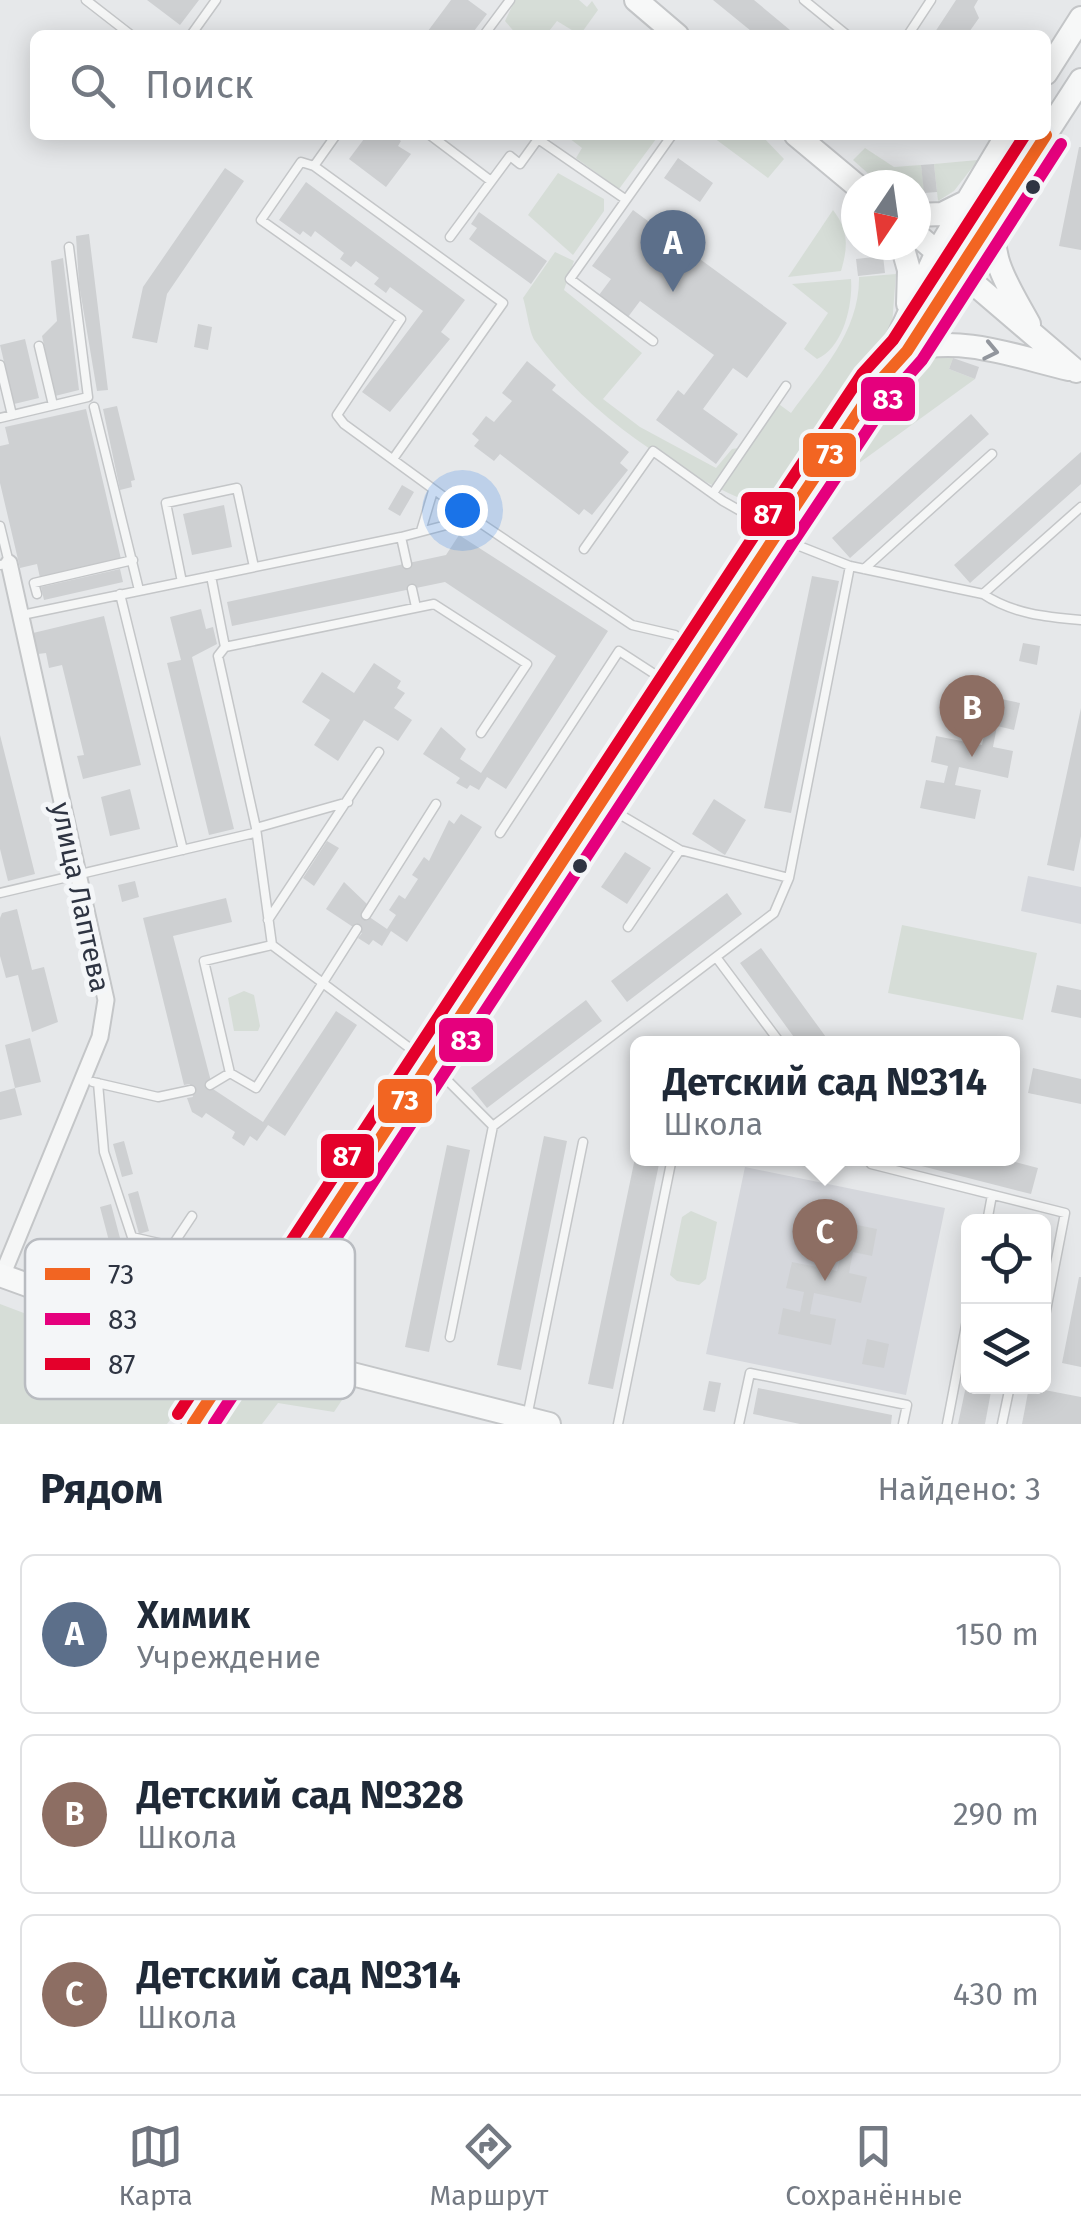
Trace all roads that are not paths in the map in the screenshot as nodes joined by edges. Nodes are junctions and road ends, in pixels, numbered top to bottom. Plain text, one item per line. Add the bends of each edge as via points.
1 (86, 0) edge
2 (216, 0) edge
3 (510, 0) edge
4 (636, 0) edge
5 (804, 0) edge
6 (932, 0) edge
7 (1081, 18) edge
8 (125, 30) edge
9 (195, 30) edge
10 (488, 30) edge
11 (670, 30) edge
12 (842, 30) edge
13 (911, 30) edge
14 (1051, 66) edge
15 (1077, 96) edge
16 (1051, 129) edge
17 (332, 140) edge
18 (437, 140) edge
19 (537, 140) edge
20 (539, 140) edge
21 (668, 140) edge
22 (802, 140) edge
23 (1004, 140) edge
24 (1043, 140) edge
25 (314, 166) junction
26 (841, 172) edge
27 (491, 181) junction
28 (625, 200) junction
29 (964, 203) junction
30 (999, 206) junction
31 (931, 214) edge
32 (450, 237) dead end
33 (931, 246) edge
34 (69, 247) dead end
35 (938, 252) junction
36 (905, 260) edge
37 (956, 270) junction
38 (905, 322) junction
39 (1035, 336) junction
40 (654, 341) dead end
41 (39, 346) dead end
42 (906, 350) junction
43 (0, 365) edge
44 (1079, 371) edge
45 (877, 384) junction
46 (786, 386) dead end
47 (53, 405) junction
48 (94, 407) dead end
49 (12, 415) junction
50 (0, 418) edge
51 (992, 454) dead end
52 (393, 459) junction
53 (433, 491) junction
54 (713, 494) junction
55 (1081, 507) edge
56 (473, 518) junction
57 (0, 526) edge
58 (422, 531) junction
59 (777, 534) junction
60 (402, 537) junction
61 (584, 549) dead end
62 (133, 560) junction
63 (4, 564) edge
64 (407, 564) dead end
65 (850, 566) junction
66 (254, 568) junction
67 (864, 569) junction
68 (211, 576) junction
69 (182, 582) junction
70 (139, 590) junction
71 (412, 590) dead end
72 (36, 594) dead end
73 (120, 594) junction
74 (983, 594) junction
75 (416, 608) junction
76 (18, 616) junction
77 (1081, 620) edge
78 (225, 647) junction
79 (701, 652) junction
80 (677, 688) junction
81 (481, 733) dead end
82 (379, 752) dead end
83 (350, 801) junction
84 (436, 804) dead end
85 (603, 804) junction
86 (255, 830) junction
87 (500, 833) dead end
88 (184, 850) junction
89 (680, 850) junction
90 (77, 875) junction
91 (788, 878) junction
92 (0, 893) edge
93 (366, 915) dead end
94 (268, 921) junction
95 (628, 927) dead end
96 (357, 929) dead end
97 (272, 945) junction
98 (716, 957) junction
99 (321, 985) junction
100 (775, 1036) edge
101 (430, 1064) junction
102 (230, 1073) junction
103 (90, 1081) junction
104 (210, 1085) dead end
105 (191, 1090) dead end
106 (493, 1126) junction
107 (583, 1142) dead end
108 (670, 1166) edge
109 (879, 1166) edge
110 (992, 1195) junction
111 (988, 1214) edge
112 (192, 1216) dead end
113 (141, 1239) edge
114 (177, 1239) edge
115 (315, 1239) edge
116 (1, 1275) edge
117 (25, 1284) edge
118 (1047, 1304) edge
119 (450, 1337) dead end
120 (961, 1351) edge
121 (355, 1376) edge
122 (1008, 1394) edge
123 (210, 1399) edge
124 (538, 1422) edge
125 (194, 1424) edge
126 (618, 1424) edge
127 (739, 1424) edge
128 (903, 1424) edge
129 (947, 1424) edge
130 (1002, 1424) edge

1 - 8 lane
2 - 9 lane
3 - 10 lane
4 - 11 main road
5 - 12 lane
6 - 13 lane
7 - 14 main road
15 - 16 main road
17 - 25 lane
18 - 27 lane
19 - 27 lane via 520,164 510,156
20 - 28 lane
21 - 28 lane
22 - 26 main road
23 - 29 main road
24 - 30 main road
25 - 52 lane via 503,303
25 - 52 lane via 302,162 261,220 401,319 338,415
27 - 32 lane
28 - 40 lane via 570,279
29 - 31 main road
29 - 35 main road
30 - 37 main road
30 - 39 main road via 992,232 996,262
33 - 35 main road
34 - 47 lane via 88,397
35 - 37 main road
35 - 38 main road
36 - 38 main road
37 - 39 main road
37 - 42 main road
38 - 45 main road
39 - 44 main road
41 - 47 lane
42 -> 44 main road via 952,344
42 - 45 main road
43 - 49 lane
45 - 59 main road
46 - 54 lane
47 - 49 lane
48 - 62 lane
49 - 50 lane
51 - 67 lane
52 - 53 lane
53 - 56 lane
53 - 58 lane
54 - 59 lane
54 - 61 lane via 654,451
55 - 74 lane
56 - 58 lane
56 - 79 lane via 632,625 674,635
57 - 63 lane
58 - 60 lane
59 - 65 lane
59 - 79 main road
60 - 64 lane
60 - 66 lane
62 - 70 lane
62 - 72 lane via 34,583
63 - 76 street, улица Лаптева
65 - 67 lane
65 - 91 lane
66 - 68 lane
66 - 69 lane via 237,488 166,503
67 - 74 lane
68 - 69 lane
68 - 78 lane
69 - 70 lane
70 - 73 lane
71 - 75 lane
73 - 76 lane
73 - 88 lane
74 - 77 lane via 1041,617
75 - 78 lane
75 - 81 lane via 434,604 526,664
76 - 90 street, улица Лаптева
78 - 86 lane via 218,656
79 - 80 main road
80 - 85 main road
80 - 87 lane via 619,651
82 - 83 lane
83 - 86 lane
83 - 94 lane
84 - 93 lane
85 - 89 lane
85 - 101 main road
86 - 88 lane
86 - 94 lane
88 - 90 lane
89 - 91 lane
89 - 95 lane
90 - 92 lane
90 - 103 street, улица Лаптева via 106,1000
91 - 98 lane via 774,913
94 - 97 lane
96 - 99 lane
97 - 99 lane
97 - 102 lane via 204,961
98 - 100 lane
98 - 106 lane
99 - 101 lane
99 - 102 lane via 256,1088
101 - 106 lane
101 - 115 main road
102 - 104 lane
103 - 105 lane via 158,1097
103 - 113 lane via 104,1152 132,1237
103 - 116 street, улица Лаптева
106 - 119 lane
107 - 124 lane
108 - 126 lane
109 - 110 lane
110 - 111 lane
110 - 118 lane via 1065,1213
112 - 114 lane
116 - 117 main road
120 - 129 lane
121 - 124 main road
122 - 130 lane
123 - 125 main road
127 - 128 lane via 750,1372 907,1404

